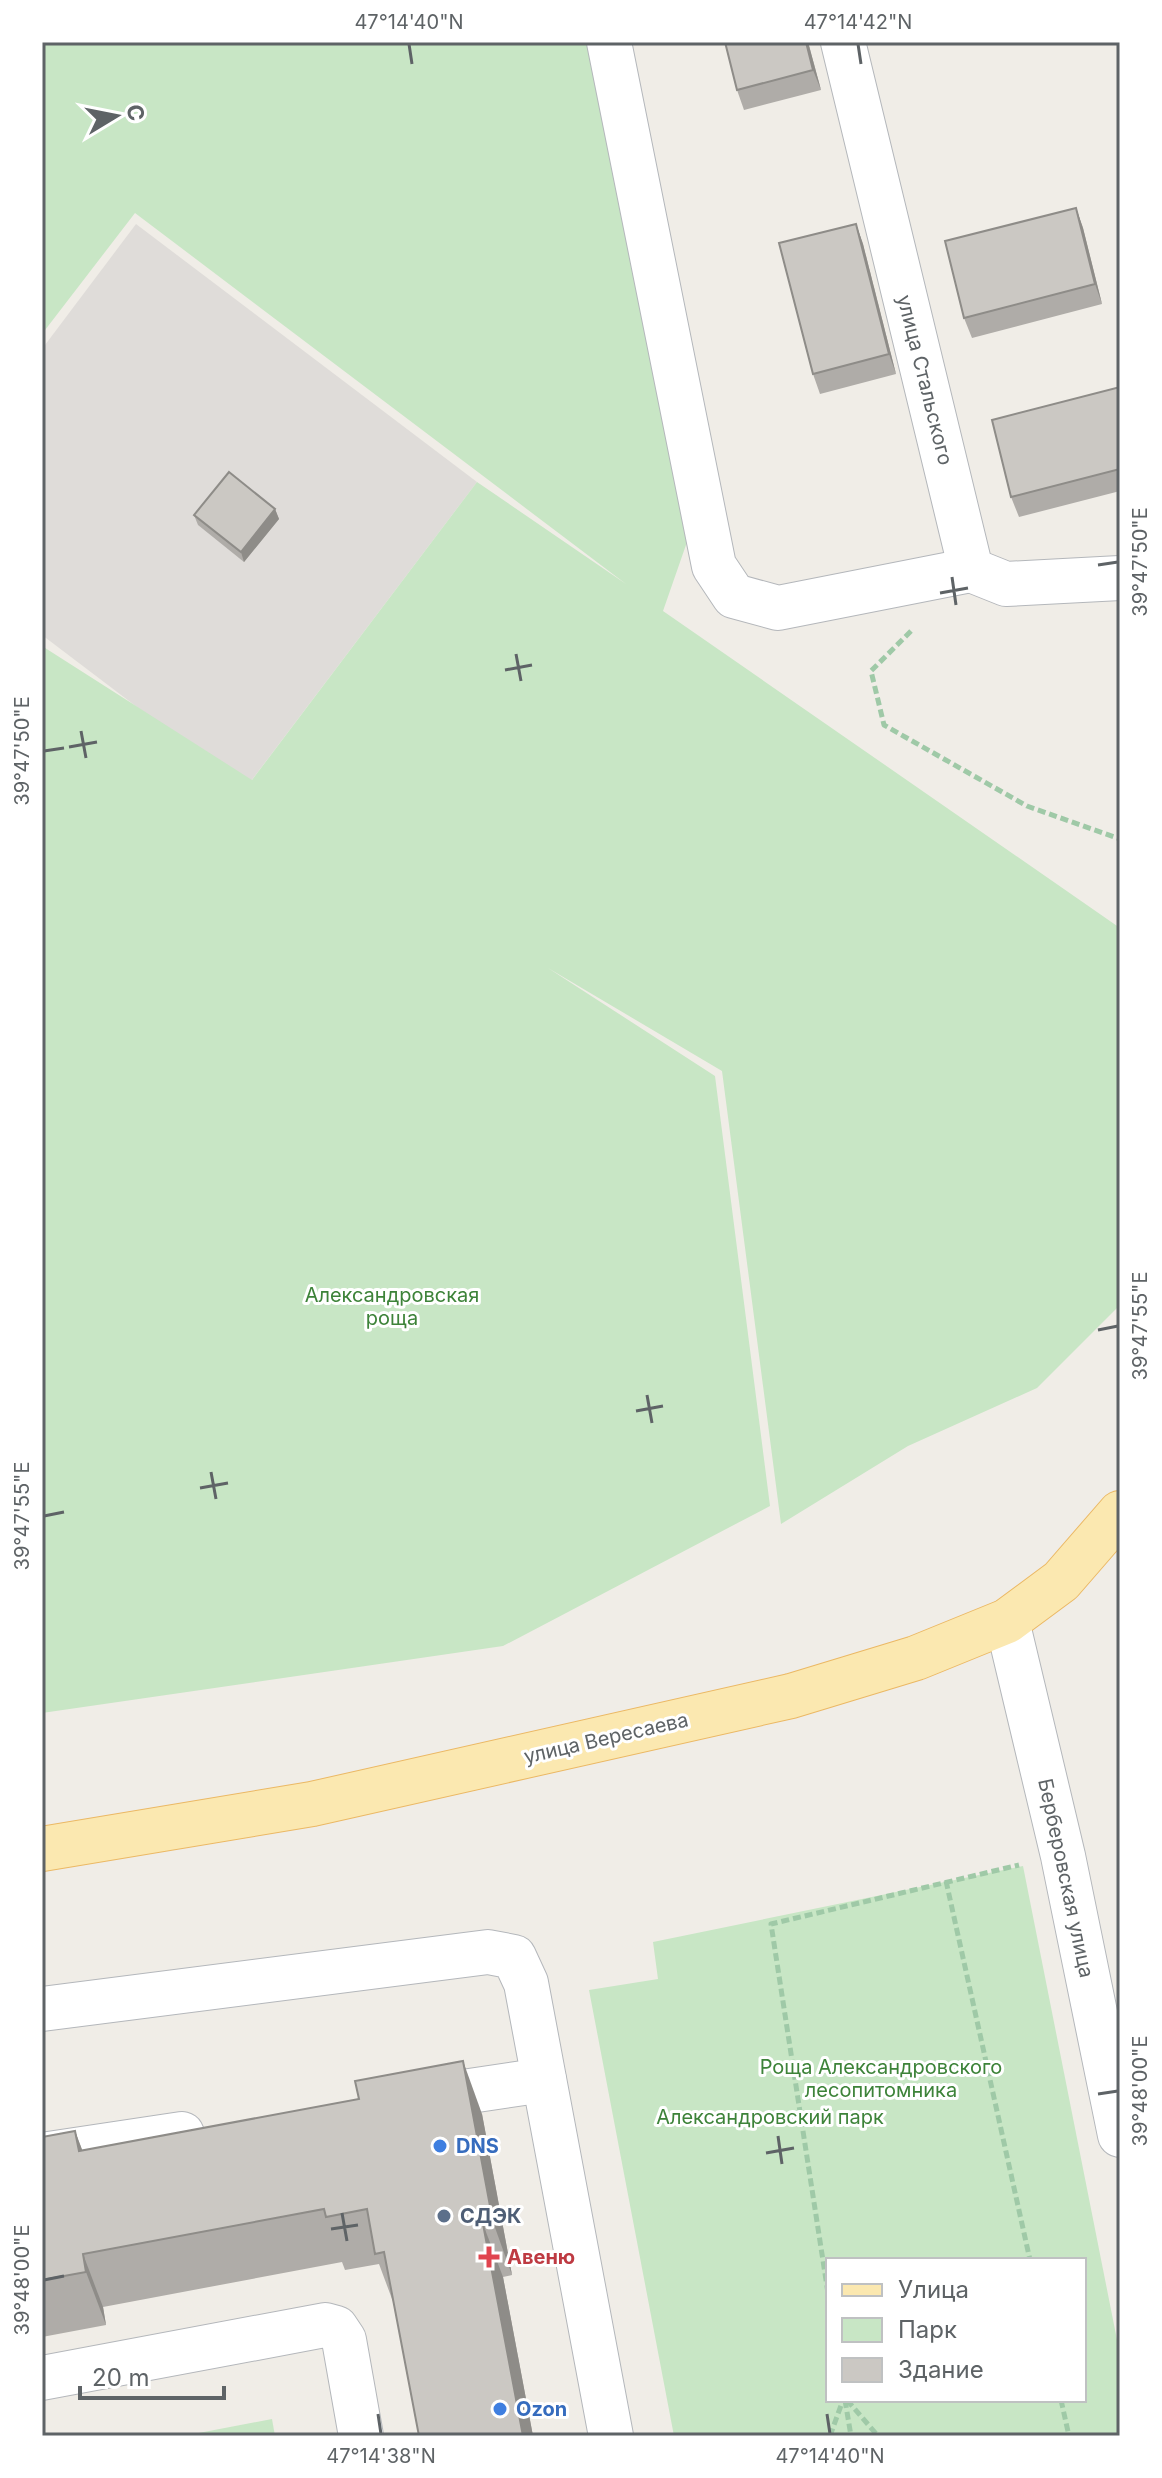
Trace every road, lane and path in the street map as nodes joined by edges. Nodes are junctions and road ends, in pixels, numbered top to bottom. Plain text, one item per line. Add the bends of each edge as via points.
1 (609, 42) edge
2 (843, 42) edge
3 (971, 570) junction
4 (1120, 578) edge
5 (915, 626) dead end
6 (1120, 839) edge
7 (1120, 1513) edge
8 (1007, 1621) junction
9 (42, 1849) edge
10 (1063, 1856) junction
11 (946, 1881) junction
12 (42, 2009) edge
13 (544, 2080) junction
14 (372, 2105) edge
15 (215, 2129) edge
16 (1120, 2135) edge
17 (42, 2155) edge
18 (1030, 2258) edge
19 (826, 2280) edge
20 (42, 2378) edge
21 (844, 2402) edge
22 (845, 2402) edge
23 (847, 2402) edge
24 (1061, 2402) edge
25 (361, 2436) edge
26 (611, 2436) edge
27 (830, 2436) edge
28 (851, 2436) edge
29 (878, 2436) edge
30 (1069, 2436) edge

1 - 3 street via 714,566 734,596 778,608
2 - 3 street, улица Стальского
3 - 4 street via 1006,584
5 - 6 path via 871,671 884,725 1027,806
7 - 8 main road, улица Вересаева via 1061,1581
8 - 9 main road, улица Вересаева via 916,1658 791,1696 312,1804
8 - 10 street, Берберовская улица
10 - 11 path
10 - 16 street, Берберовская улица
11 - 18 path
11 - 19 path via 771,1924
12 - 13 street via 488,1952 514,1957 526,1983
13 - 14 street
13 - 26 street
15 - 17 street
20 - 25 street via 325,2325 336,2328 344,2340
21 - 27 path
22 - 28 path
23 - 29 path
24 - 30 path

